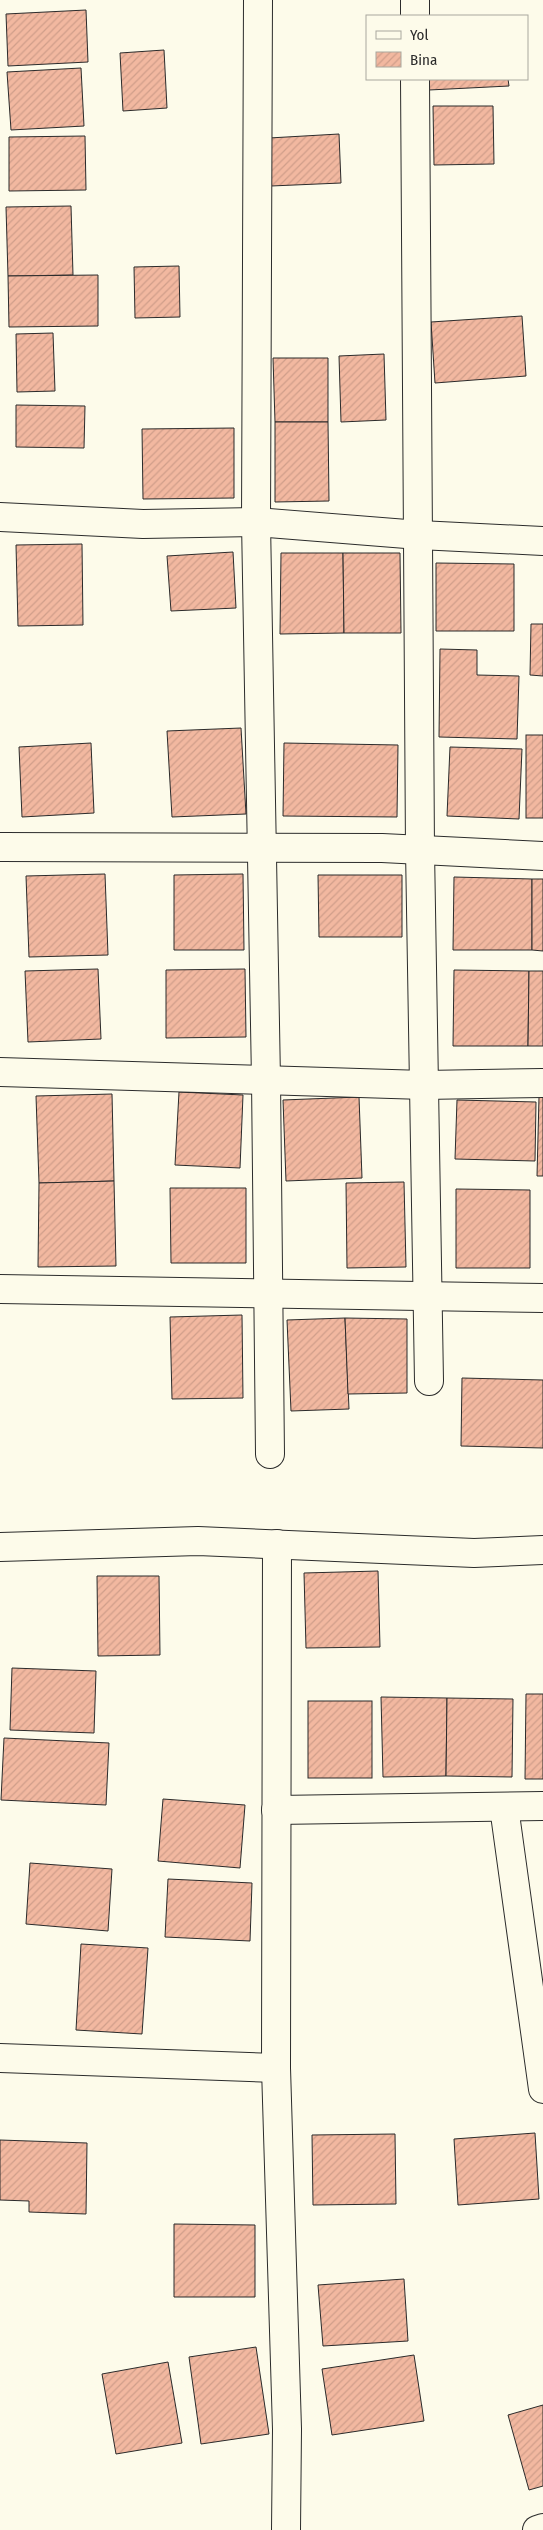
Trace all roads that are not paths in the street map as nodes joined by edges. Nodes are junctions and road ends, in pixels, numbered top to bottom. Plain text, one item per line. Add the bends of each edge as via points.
1 (258, 0) edge
2 (414, 0) edge
3 (415, 15) edge
4 (415, 80) edge
5 (0, 517) edge
6 (256, 522) junction
7 (419, 535) junction
8 (543, 541) edge
9 (0, 847) edge
10 (261, 848) junction
11 (420, 850) junction
12 (543, 856) edge
13 (0, 1072) edge
14 (266, 1080) junction
15 (543, 1083) edge
16 (424, 1085) junction
17 (0, 1289) edge
18 (269, 1294) junction
19 (427, 1297) junction
20 (543, 1298) edge
21 (428, 1382) dead end
22 (270, 1454) dead end
23 (277, 1544) junction
24 (0, 1547) edge
25 (543, 1550) edge
26 (543, 1806) edge
27 (504, 1807) junction
28 (276, 1810) junction
29 (0, 2058) edge
30 (276, 2068) junction
31 (543, 2089) edge
32 (543, 2528) edge
33 (286, 2530) edge
34 (537, 2530) edge

1 - 6 street
2 - 3 street
4 - 7 street
5 - 6 street via 143,524
6 - 7 street
6 - 10 street
7 - 8 street
7 - 11 street
9 - 10 street
10 - 11 street
10 - 14 street
11 - 12 street
11 - 16 street
13 - 14 street
14 - 16 street
14 - 18 street
15 - 16 street
16 - 19 street
17 - 18 street
18 - 19 street
18 - 22 street
19 - 20 street
19 - 21 street
23 - 24 street via 198,1541
23 - 25 street via 474,1553
23 - 28 street
26 - 27 street
27 - 28 street
27 - 31 street
28 - 30 street
29 - 30 street
30 - 33 street via 287,2429
32 - 34 street

